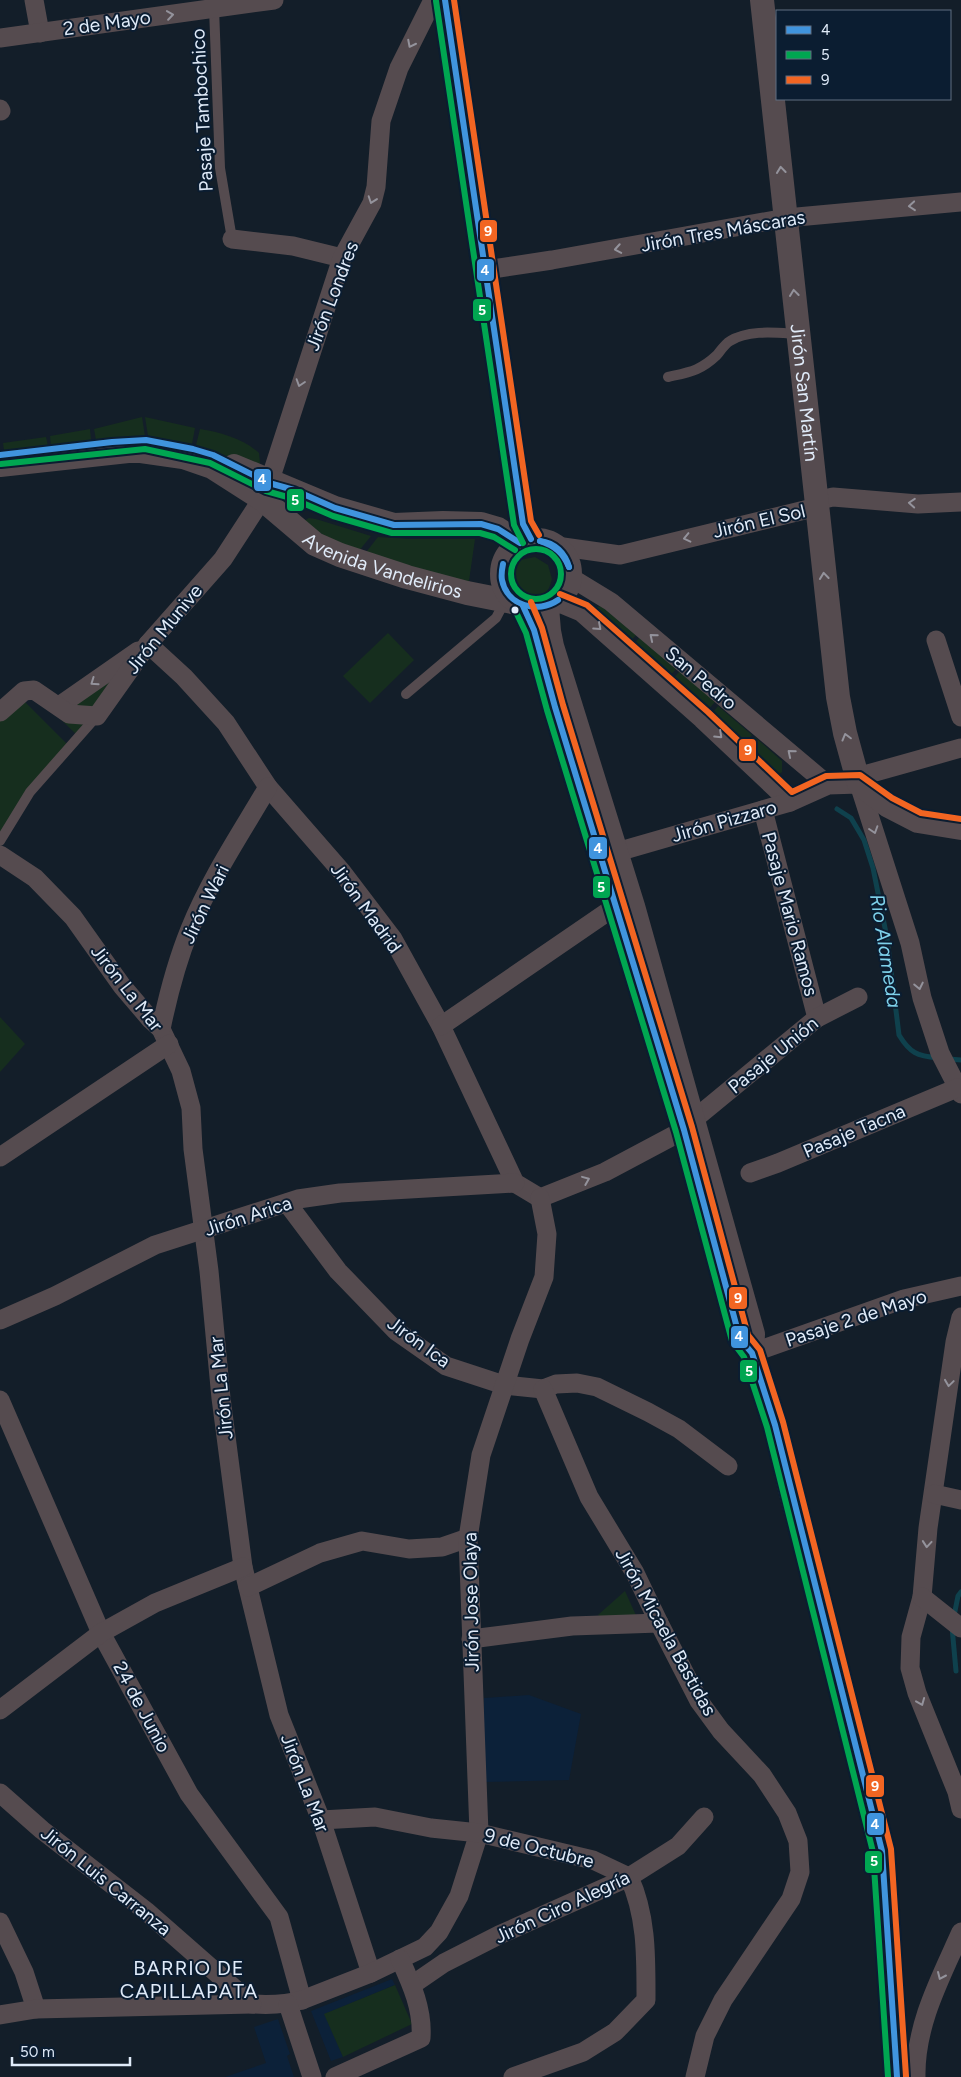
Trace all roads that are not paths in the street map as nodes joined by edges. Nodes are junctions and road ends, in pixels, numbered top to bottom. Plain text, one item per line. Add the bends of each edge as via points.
1 (34, 0) edge
2 (274, 0) edge
3 (433, 0) edge
4 (445, 0) edge
5 (762, 0) edge
6 (214, 8) junction
7 (40, 33) junction
8 (0, 38) edge
9 (961, 202) edge
10 (786, 218) junction
11 (232, 239) joint
12 (342, 258) junction
13 (486, 270) junction
14 (799, 334) junction
15 (668, 377) dead end
16 (0, 455) edge
17 (0, 465) edge
18 (266, 491) junction
19 (961, 502) edge
20 (817, 508) junction
21 (525, 541) junction
22 (556, 546) junction
23 (570, 577) junction
24 (515, 603) junction
25 (552, 604) junction
26 (936, 640) dead end
27 (148, 644) junction
28 (406, 694) dead end
29 (59, 706) junction
30 (0, 712) edge
31 (97, 716) junction
32 (961, 717) edge
33 (961, 748) edge
34 (858, 781) junction
35 (828, 785) junction
36 (268, 787) junction
37 (790, 802) junction
38 (763, 810) junction
39 (961, 828) edge
40 (0, 841) edge
41 (617, 852) junction
42 (0, 855) edge
43 (616, 906) junction
44 (858, 997) dead end
45 (818, 1018) junction
46 (441, 1026) junction
47 (165, 1036) junction
48 (959, 1091) edge
49 (688, 1126) junction
50 (0, 1157) edge
51 (750, 1173) dead end
52 (515, 1184) junction
53 (540, 1198) junction
54 (287, 1202) junction
55 (202, 1231) junction
56 (961, 1286) edge
57 (961, 1318) edge
58 (0, 1320) edge
59 (752, 1354) junction
60 (504, 1385) junction
61 (543, 1388) junction
62 (0, 1400) edge
63 (728, 1466) dead end
64 (934, 1494) junction
65 (961, 1500) edge
66 (468, 1538) junction
67 (243, 1568) junction
68 (248, 1587) junction
69 (929, 1602) junction
70 (659, 1623) junction
71 (961, 1628) edge
72 (101, 1632) junction
73 (471, 1639) junction
74 (0, 1710) edge
75 (0, 1793) edge
76 (961, 1808) edge
77 (704, 1818) dead end
78 (321, 1820) junction
79 (479, 1833) junction
80 (629, 1877) junction
81 (0, 1922) edge
82 (961, 1932) edge
83 (400, 1959) junction
84 (371, 1973) junction
85 (412, 1985) junction
86 (295, 2002) junction
87 (252, 2004) junction
88 (36, 2009) junction
89 (0, 2015) edge
90 (369, 2070) edge
91 (312, 2077) edge
92 (335, 2077) edge
93 (513, 2077) edge
94 (695, 2077) edge
95 (897, 2077) edge
96 (916, 2077) edge

1 - 7 street
2 - 6 street, 2 de Mayo
3 -> 12 street, Jirón Londres via 399,68 381,122 372,203
4 - 13 street
10 -> 5 street, Jirón San Martín
7 -> 6 street, 2 de Mayo
6 - 11 lane, Pasaje Tambochico via 220,168
7 - 8 street, 2 de Mayo
9 -> 10 street, Jirón Tres Máscaras
10 -> 13 street, Jirón Tres Máscaras
14 -> 10 street, Jirón San Martín
11 - 12 street via 293,246
12 -> 18 street, Jirón Londres
13 - 21 street
14 - 15 lane via 744,335 729,341 698,370
14 - 20 street, Jirón San Martín
16 - 18 street via 146,440 194,448 212,455
17 - 18 street via 141,451 183,457
18 - 21 street, Avenida Vandelirios via 294,490 335,508 394,525 481,524
18 - 24 street, Avenida Vandelirios via 315,544 407,577
18 - 27 street, Jirón Munive via 223,559
19 -> 20 street, Jirón El Sol via 918,504 833,497 824,500
20 -> 22 street, Jirón El Sol via 620,554
34 -> 20 street, Jirón San Martín via 838,697
21 - 22 street via 548,542
21 - 24 street via 507,555 501,572 505,590
22 - 23 street via 564,554
23 - 25 street via 568,586
35 -> 23 street, San Pedro via 611,602
24 - 25 street via 531,608
24 - 28 lane
24 - 43 street via 534,630
25 -> 37 street, San Pedro via 581,612
25 - 41 street via 549,631 552,646
26 - 32 street
27 -> 29 street
27 - 31 street, Jirón Munive
27 - 36 street, Jirón Madrid via 226,723
29 - 30 street via 34,690 24,691
29 - 31 street via 69,714
31 - 40 lane via 30,792
33 - 34 street
34 - 35 street
34 - 39 street via 918,821
34 -> 48 street via 910,943 922,998 940,1053
35 - 37 street, Jirón Pizzaro
36 - 46 street, Jirón Madrid via 315,840 393,939
36 - 47 street, Jirón Wari via 191,928 175,971
37 - 38 street, Jirón Pizzaro
38 - 41 street, Jirón Pizzaro
38 - 45 street, Pasaje Mario Ramos
41 - 49 street
42 - 47 street, Jirón La Mar via 35,878 73,917 122,986
43 - 46 street
43 - 49 street
44 - 45 street, Pasaje Unión
45 - 49 street, Pasaje Unión
46 - 52 street, Jirón Madrid
47 - 50 street
47 - 55 street, Jirón La Mar via 181,1071 190,1108
48 - 51 street, Pasaje Tacna
53 -> 49 street via 605,1172
49 - 59 street via 740,1339
52 - 53 street
52 - 54 street, Jirón Arica via 340,1193
53 - 60 street, Jirón Jose Olaya via 547,1234 544,1277
54 - 55 street, Jirón Arica
54 - 60 street, Jirón Ica via 338,1271 396,1331 446,1366
55 - 58 street, Jirón Arica via 155,1245
55 - 67 street, Jirón La Mar
56 - 59 street, Pasaje 2 de Mayo via 904,1299
57 -> 64 street
59 - 95 street via 775,1425 882,1851
60 - 61 street, Jirón Ica
60 - 66 street, Jirón Jose Olaya via 480,1455
61 - 63 street, Jirón Ica via 570,1383 597,1387 679,1429
61 - 70 street, Jirón Micaela Bastidas via 589,1497 635,1573
62 - 72 street, 24 de Junio
64 - 65 street
64 -> 69 street
66 - 68 street via 442,1546 409,1549 362,1542 320,1553
66 - 73 street, Jirón Jose Olaya
67 - 68 street, Jirón La Mar
67 - 72 street via 155,1603
68 - 78 street, Jirón La Mar via 279,1716
69 - 71 street
69 -> 76 street via 911,1637 910,1668
70 - 73 street via 572,1626
70 - 94 street, Jirón Micaela Bastidas via 699,1701 721,1731 762,1775 787,1814 798,1841 800,1872 791,1899 724,2000 705,2036
72 - 74 street
72 - 86 street, 24 de Junio via 189,1794 275,1911 282,1925
73 - 79 street, Jirón Jose Olaya
75 - 87 street, Jirón Luis Carranza via 146,1911
77 - 80 street, Jirón Ciro Alegría via 678,1846
78 - 79 street, 9 de Octubre via 375,1817
78 - 84 street, Jirón La Mar
79 - 80 street, 9 de Octubre via 576,1855
79 - 83 street, Jirón Jose Olaya via 460,1896 439,1932 425,1947
80 - 85 street, Jirón Ciro Alegría via 499,1935 444,1963
80 - 93 street via 641,1910 646,1950 646,2000 615,2032 583,2052
81 - 88 street via 24,1972
82 -> 96 street via 927,2010
83 - 84 street, Jirón Jose Olaya
83 - 85 street
84 - 86 street, Jirón Jose Olaya
85 - 90 street via 422,2020 421,2038
86 - 87 street
86 - 91 street, 24 de Junio
87 - 88 street
88 - 89 street
90 - 92 street

